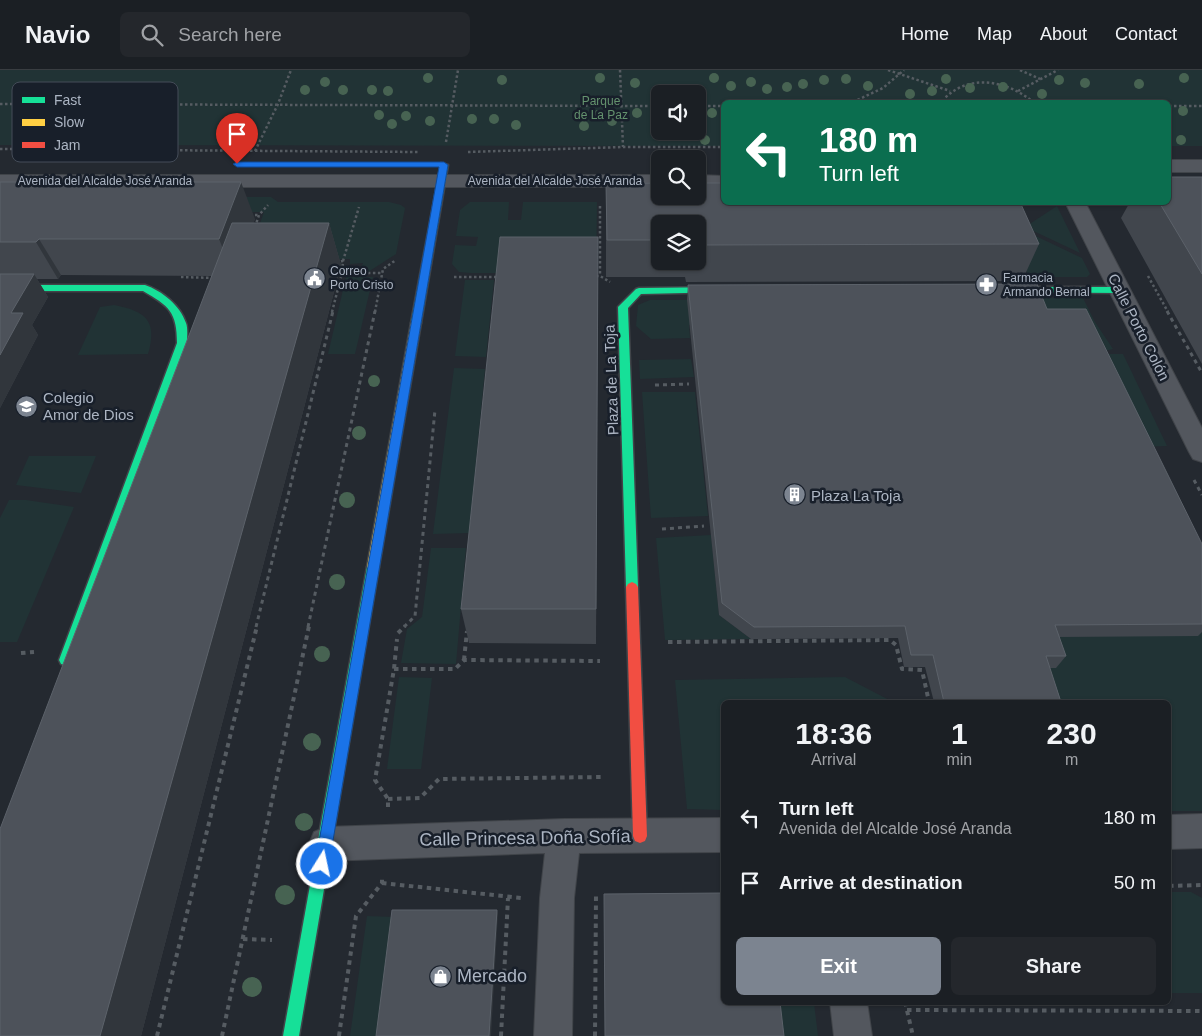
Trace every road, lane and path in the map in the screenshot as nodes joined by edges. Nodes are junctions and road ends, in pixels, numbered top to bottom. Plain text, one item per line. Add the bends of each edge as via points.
1 (291, 70) edge
2 (458, 70) edge
3 (620, 70) edge
4 (888, 70) edge
5 (904, 70) edge
6 (1020, 70) edge
7 (1058, 70) edge
8 (900, 74) junction
9 (1040, 79) junction
10 (950, 91) junction
11 (1017, 91) junction
12 (856, 100) edge
13 (946, 100) edge
14 (1030, 100) edge
15 (178, 104) edge
16 (278, 104) junction
17 (451, 105) junction
18 (621, 106) junction
19 (651, 106) edge
20 (706, 106) edge
21 (721, 106) edge
22 (1171, 106) edge
23 (1202, 106) edge
24 (446, 143) dead end
25 (623, 147) junction
26 (721, 147) edge
27 (178, 151) edge
28 (255, 151) junction
29 (423, 152) dead end
30 (462, 152) dead end
31 (0, 164) edge
32 (651, 165) edge
33 (706, 165) edge
34 (721, 165) edge
35 (1171, 166) edge
36 (1201, 168) edge
37 (442, 173) junction
38 (0, 181) edge
39 (651, 181) edge
40 (706, 181) edge
41 (721, 182) edge
42 (600, 204) dead end
43 (359, 205) dead end
44 (1077, 205) edge
45 (242, 215) dead end
46 (254, 231) edge
47 (403, 255) dead end
48 (335, 262) dead end
49 (343, 262) junction
50 (342, 273) junction
51 (383, 273) junction
52 (591, 276) edge
53 (600, 276) junction
54 (448, 277) dead end
55 (498, 286) edge
56 (614, 286) dead end
57 (0, 288) edge
58 (736, 290) edge
59 (992, 290) edge
60 (1120, 290) junction
61 (689, 384) dead end
62 (646, 385) dead end
63 (436, 403) dead end
64 (1202, 452) edge
65 (704, 526) dead end
66 (653, 529) dead end
67 (467, 630) edge
68 (660, 642) dead end
69 (464, 660) junction
70 (604, 661) dead end
71 (62, 669) edge
72 (394, 669) junction
73 (929, 700) edge
74 (604, 767) dead end
75 (638, 773) junction
76 (604, 777) junction
77 (388, 799) junction
78 (1202, 831) edge
79 (1171, 832) edge
80 (721, 835) edge
81 (564, 836) junction
82 (600, 836) junction
83 (640, 836) junction
84 (385, 842) junction
85 (326, 844) junction
86 (1202, 885) edge
87 (1171, 886) edge
88 (596, 893) dead end
89 (508, 898) dead end
90 (848, 1005) edge
91 (906, 1005) edge
92 (907, 1010) junction
93 (1202, 1012) edge
94 (157, 1036) edge
95 (222, 1036) edge
96 (291, 1036) edge
97 (339, 1036) edge
98 (501, 1036) edge
99 (553, 1036) edge
100 (595, 1036) edge
101 (853, 1036) edge
102 (913, 1036) edge

1 - 16 path
2 - 17 path
3 - 18 path
4 - 8 path
5 - 8 path
6 - 9 path
7 - 9 path
8 - 10 path
8 - 12 path via 883,88
9 - 11 path
10 - 11 path via 972,83 988,83
10 - 13 path
11 - 14 path
15 - 16 path
16 - 17 path
16 - 28 path
17 - 18 path
17 - 24 path
18 - 19 path
18 - 25 path
20 - 21 path
22 - 23 path
25 - 26 path
25 - 30 path
27 - 28 path
28 - 29 path
31 - 37 street, Avenida del Alcalde José Aranda
32 - 37 street, Avenida del Alcalde José Aranda
33 - 34 street
35 - 36 street
37 - 38 street, Avenida del Alcalde José Aranda
37 - 39 street, Avenida del Alcalde José Aranda
37 - 85 street
40 - 41 street
42 - 53 path
43 - 49 path
44 - 60 street, Calle Porto Colón
45 - 46 path via 259,215
47 - 51 path
48 - 49 path
49 - 50 path
50 - 51 path
50 - 94 path
51 - 95 path
52 - 53 path
53 - 56 path
54 - 55 path via 499,277
57 - 71 street via 145,288 172,305 181,321 182,343
58 - 75 street, Plaza de La Toja via 639,291 623,307
59 - 60 street
60 - 64 street, Calle Porto Colón
61 - 62 path
63 - 72 path via 415,616 398,631
65 - 66 path
67 - 69 path
68 - 73 path via 890,640 896,645 902,669 922,670
69 - 70 path
69 - 72 path via 455,669
72 - 77 path via 375,780
74 - 76 path
75 - 76 path
75 - 83 street, Plaza de La Toja
76 - 77 path via 438,778 420,798
76 - 82 path
77 - 84 path
78 - 79 street
80 - 83 street, Calle Princesa Doña Sofía
81 - 82 street, Calle Princesa Doña Sofía
81 - 84 street, Calle Princesa Doña Sofía
81 - 99 street via 557,898
82 - 83 street, Calle Princesa Doña Sofía
84 - 85 street, Calle Princesa Doña Sofía
84 - 97 path via 382,883 356,916
85 - 96 street
86 - 87 path
88 - 100 path
89 - 98 path
90 - 101 street
91 - 92 path
92 - 93 path
92 - 102 path

